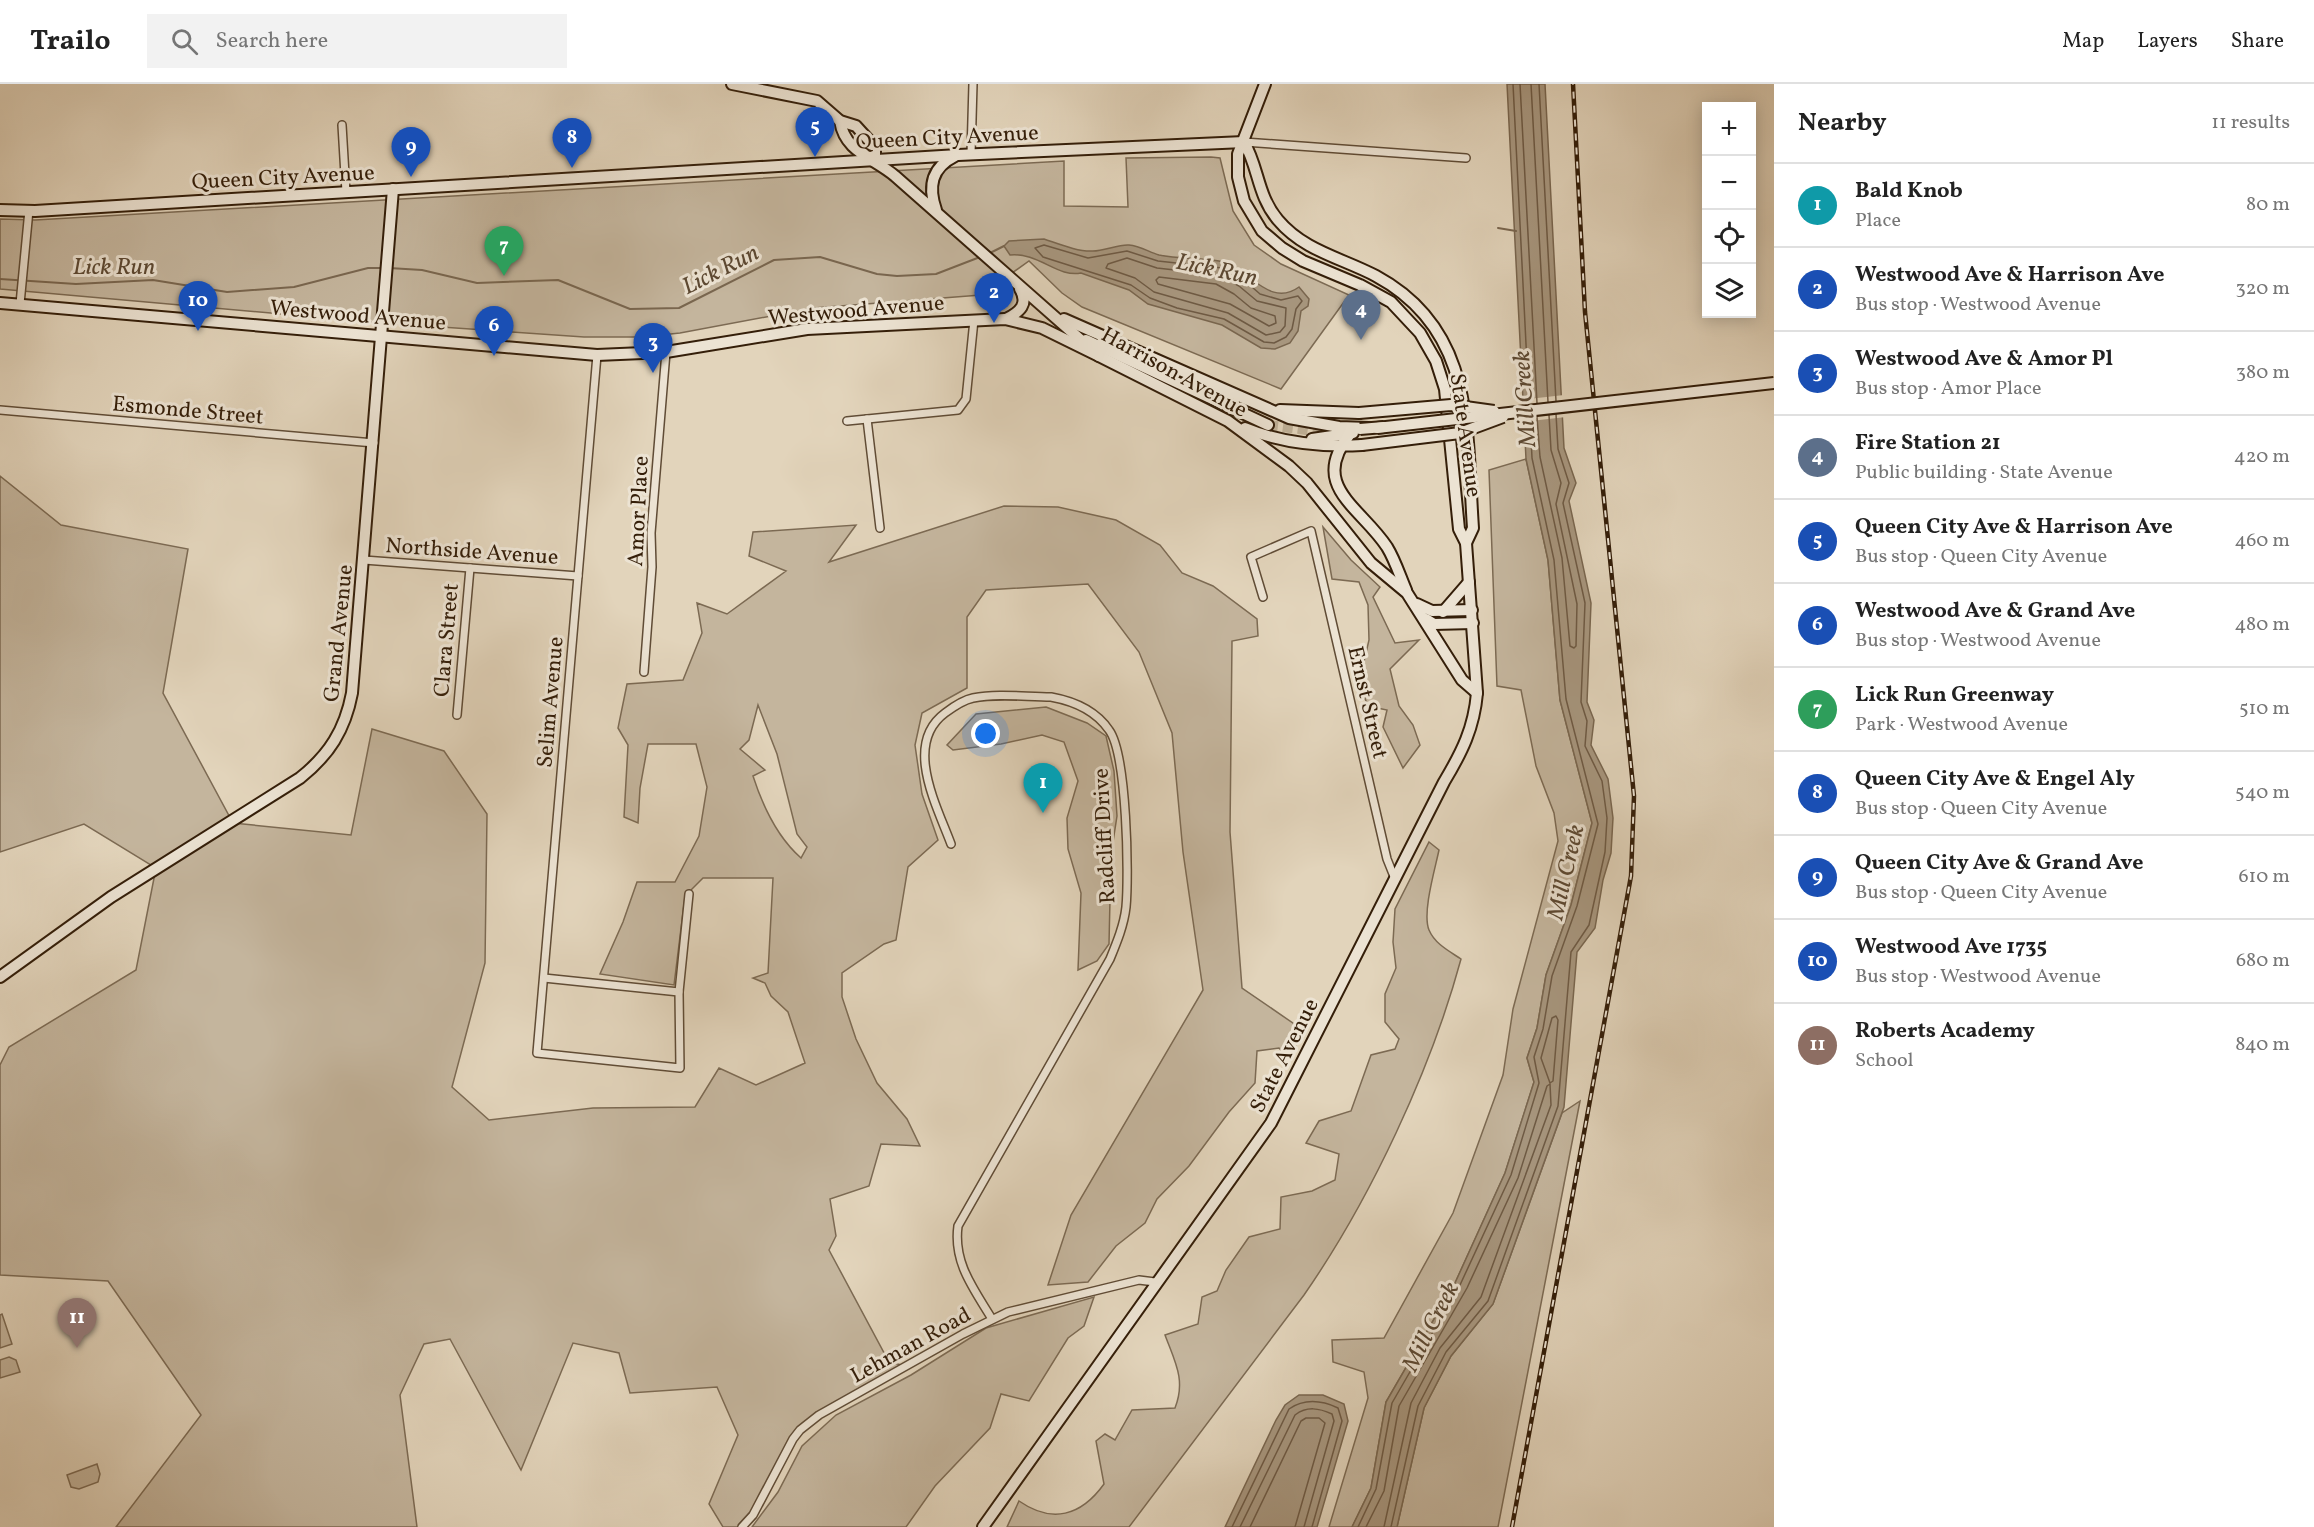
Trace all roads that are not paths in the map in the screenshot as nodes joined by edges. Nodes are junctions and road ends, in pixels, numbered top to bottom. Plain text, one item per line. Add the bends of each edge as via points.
1 (732, 84) edge
2 (973, 84) edge
3 (1265, 84) edge
4 (840, 121) junction
5 (342, 125) dead end
6 (1244, 142) junction
7 (958, 154) junction
8 (971, 154) junction
9 (1466, 158) dead end
10 (875, 160) junction
11 (393, 189) junction
12 (346, 192) junction
13 (0, 210) edge
14 (29, 210) junction
15 (937, 212) junction
16 (1019, 287) junction
17 (0, 303) edge
18 (20, 304) junction
19 (1055, 315) junction
20 (1005, 319) junction
21 (974, 320) junction
22 (381, 335) junction
23 (1077, 335) junction
24 (666, 352) junction
25 (597, 355) junction
26 (1099, 356) junction
27 (1774, 384) edge
28 (0, 410) edge
29 (1275, 411) junction
30 (1515, 414) junction
31 (867, 419) junction
32 (847, 421) dead end
33 (1228, 421) junction
34 (1268, 425) tunnel mouth
35 (1377, 428) junction
36 (1355, 432) junction
37 (1288, 440) junction
38 (374, 443) junction
39 (1340, 446) junction
40 (880, 528) dead end
41 (1466, 543) junction
42 (364, 560) junction
43 (470, 568) junction
44 (578, 576) junction
45 (1469, 582) junction
46 (1407, 593) junction
47 (1263, 597) dead end
48 (1417, 604) junction
49 (1472, 610) junction
50 (1443, 612) junction
51 (1426, 618) junction
52 (1473, 623) junction
53 (644, 672) dead end
54 (1477, 693) junction
55 (457, 715) dead end
56 (951, 844) dead end
57 (1395, 879) junction
58 (689, 894) dead end
59 (0, 977) edge
60 (544, 978) junction
61 (679, 992) junction
62 (1155, 1282) junction
63 (992, 1319) junction
64 (742, 1527) edge
65 (983, 1527) edge

1 - 4 main road, Harrison Avenue via 809,98
2 - 8 street
3 - 6 main road
4 - 10 main road, Harrison Avenue via 843,136 855,150
4 - 10 main road, Harrison Avenue via 856,126 875,147
5 - 12 street
6 - 8 main road, Queen City Avenue
6 - 9 street, Queen City Avenue
6 - 41 main road, State Avenue via 1263,197 1286,230 1400,291 1421,309 1445,342 1459,376 1465,412 1473,528
6 - 41 main road, State Avenue via 1238,154 1240,189 1248,211 1262,231 1303,261 1391,302 1413,322 1426,342 1445,389 1459,529
7 - 8 main road, Queen City Avenue
7 - 10 main road, Queen City Avenue
7 - 15 main road via 940,166 932,178
10 - 11 main road, Queen City Avenue
10 - 15 main road, Harrison Avenue
11 - 12 main road, Queen City Avenue
11 - 22 main road, Grand Avenue
12 - 14 main road, Queen City Avenue
13 - 14 main road, Queen City Avenue
14 - 18 street
15 - 16 main road, Harrison Avenue
16 - 19 main road, Harrison Avenue
16 - 20 main road via 1023,307
17 - 18 main road, Westwood Avenue
18 - 22 main road, Westwood Avenue
19 - 23 main road, Harrison Avenue
19 - 29 main road
20 - 21 main road, Westwood Avenue
20 - 26 main road, Westwood Avenue via 1039,327
21 - 24 main road, Westwood Avenue via 807,329
21 - 31 street via 966,399 961,407 954,411
22 - 25 main road, Westwood Avenue
22 - 38 main road, Grand Avenue
23 - 26 main road, Harrison Avenue
23 - 34 main road
24 - 25 main road, Westwood Avenue
24 - 53 street, Amor Place
25 - 44 street, Selim Avenue
26 - 33 main road, Harrison Avenue
27 - 30 main road, bridge
27 - 35 main road, bridge
28 - 38 street, Esmonde Street
29 - 30 main road, bridge via 1359,413 1450,405
29 - 35 main road, bridge via 1307,422
30 - 36 main road, bridge
30 - 39 main road, bridge via 1460,433
31 - 32 street
31 - 40 street
33 - 37 main road
33 - 46 main road, Harrison Avenue via 1290,466 1371,563
35 - 36 main road, bridge
36 - 37 main road
36 - 39 main road
37 - 39 main road
38 - 42 main road, Grand Avenue
39 - 46 main road via 1334,479 1341,493 1387,547
41 - 45 main road, State Avenue
42 - 43 street, Northside Avenue
42 - 59 main road, Grand Avenue via 350,706 343,728 324,756 300,778 111,897
43 - 44 street, Northside Avenue
43 - 55 street, Clara Street
44 - 60 street, Selim Avenue
45 - 49 main road, State Avenue
45 - 50 main road
46 - 48 main road, Harrison Avenue
47 - 57 street, Ernst Street via 1251,557 1311,531
48 - 50 main road
48 - 51 main road, Harrison Avenue
49 - 50 main road
49 - 52 main road, State Avenue
51 - 52 main road via 1434,624
51 - 54 main road, Harrison Avenue via 1462,680
52 - 54 main road, State Avenue
54 - 57 main road, State Avenue via 1466,746
56 - 63 street, Radcliff Drive via 924,760 929,732 947,711 973,698 1051,697 1087,710 1110,731 1124,794 1126,904 1121,928 1110,959 958,1226 960,1263
57 - 62 main road, State Avenue via 1271,1123
58 - 61 street
60 - 61 street
60 - 61 street, Selim Avenue via 537,1053 680,1068
62 - 63 street, Lehman Road via 1139,1280 1039,1302
62 - 65 main road, State Avenue
63 - 64 street, Lehman Road via 809,1422 793,1439 753,1515

